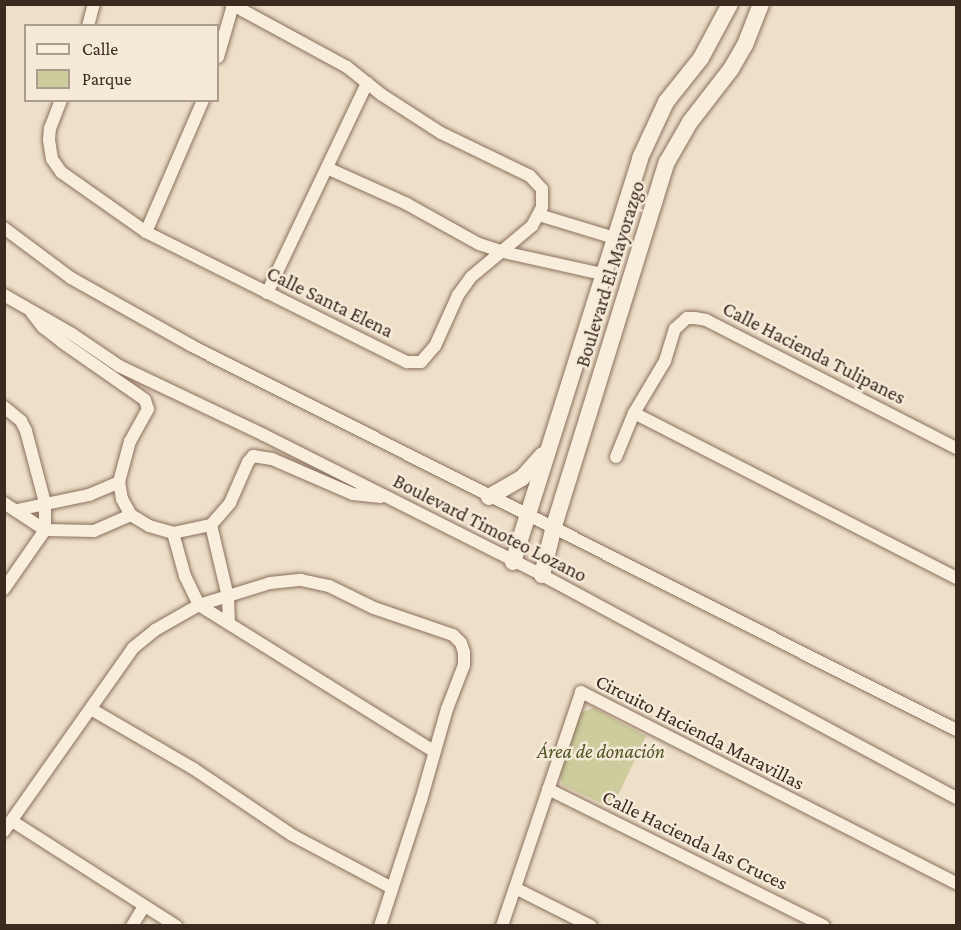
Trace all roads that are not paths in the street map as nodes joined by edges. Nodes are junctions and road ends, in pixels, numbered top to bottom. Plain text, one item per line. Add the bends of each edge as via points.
1 (94, 4) edge
2 (730, 4) edge
3 (761, 4) edge
4 (232, 5) edge
5 (89, 24) edge
6 (219, 53) edge
7 (367, 83) junction
8 (60, 102) edge
9 (202, 102) edge
10 (327, 168) junction
11 (539, 215) junction
12 (4, 228) edge
13 (146, 232) junction
14 (614, 238) junction
15 (503, 252) junction
16 (637, 256) junction
17 (602, 274) junction
18 (267, 293) junction
19 (4, 295) edge
20 (30, 310) junction
21 (4, 407) edge
22 (634, 413) junction
23 (957, 448) edge
24 (547, 449) junction
25 (616, 457) dead end
26 (119, 482) junction
27 (489, 497) junction
28 (388, 498) junction
29 (4, 503) edge
30 (45, 503) junction
31 (16, 510) junction
32 (131, 515) junction
33 (529, 515) junction
34 (211, 525) junction
35 (554, 526) junction
36 (45, 530) junction
37 (173, 534) junction
38 (513, 562) junction
39 (542, 575) junction
40 (957, 578) edge
41 (4, 589) edge
42 (228, 597) junction
43 (200, 605) junction
44 (229, 623) junction
45 (91, 709) junction
46 (957, 730) edge
47 (434, 751) junction
48 (548, 789) junction
49 (955, 796) edge
50 (8, 826) edge
51 (957, 883) edge
52 (392, 888) junction
53 (515, 888) junction
54 (144, 906) junction
55 (132, 926) edge
56 (176, 926) edge
57 (380, 926) edge
58 (502, 926) edge
59 (591, 926) edge
60 (824, 926) edge

1 - 5 street
2 - 14 street, Boulevard El Mayorazgo via 701,58 681,81 654,125
3 - 16 street, Boulevard El Mayorazgo via 731,69 690,122 667,162
4 - 6 street
4 - 7 street via 347,67
7 - 10 street
7 - 11 street via 441,133 530,176 542,189
8 - 13 street, Calle Santa Elena via 50,128 52,159 61,172
9 - 13 street
10 - 15 street via 407,204 479,244
10 - 18 street
11 - 14 street
11 - 15 street, Calle Santa Elena
12 - 27 street, Boulevard Timoteo Lozano via 71,278 192,346
13 - 18 street, Calle Santa Elena
14 - 17 street, Boulevard El Mayorazgo
15 - 17 street
15 - 18 street, Calle Santa Elena via 465,286 435,346 421,362 407,362
16 - 17 street via 622,270
16 - 35 street, Boulevard El Mayorazgo
17 - 24 street, Boulevard El Mayorazgo
19 - 20 street, Boulevard Timoteo Lozano
20 - 26 street via 43,327 145,400 148,409 130,441
20 - 28 street, Boulevard Timoteo Lozano via 119,366
21 - 30 street via 21,420 26,431
22 - 23 street, Calle Hacienda Tulipanes via 665,361 675,329 687,318 695,318 706,320
22 - 25 street, Calle Hacienda Tulipanes
22 - 40 street
24 - 27 street via 522,478
24 - 33 street, Boulevard El Mayorazgo
26 - 30 street via 89,495
26 - 32 street
27 - 33 street, Boulevard Timoteo Lozano
28 - 34 street via 353,494 272,459 254,456 230,503
28 - 38 street, Boulevard Timoteo Lozano
29 - 31 street
30 - 31 street
30 - 36 street
31 - 36 street
32 - 36 street via 94,531
32 - 37 street via 148,526
33 - 35 street, Boulevard Timoteo Lozano
33 - 38 street, Boulevard El Mayorazgo
34 - 37 street
34 - 42 street
35 - 39 street, Boulevard El Mayorazgo
35 - 46 street, Boulevard Timoteo Lozano
36 - 41 street
37 - 43 street via 185,576
38 - 39 street, Boulevard Timoteo Lozano
39 - 49 street, Boulevard Timoteo Lozano
42 - 43 street
42 - 44 street
42 - 47 street via 270,584 301,580 329,586 374,608 453,635 461,643 464,665
43 - 44 street
43 - 45 street via 155,630 133,648
44 - 47 street
45 - 50 street
45 - 52 street via 194,769 292,835
47 - 52 street
48 - 51 street, Circuito Hacienda Maravillas via 581,692
48 - 53 street, Circuito Hacienda Maravillas
48 - 60 street, Calle Hacienda las Cruces
50 - 54 street
52 - 57 street
53 - 58 street, Circuito Hacienda Maravillas
53 - 59 street
54 - 55 street
54 - 56 street

